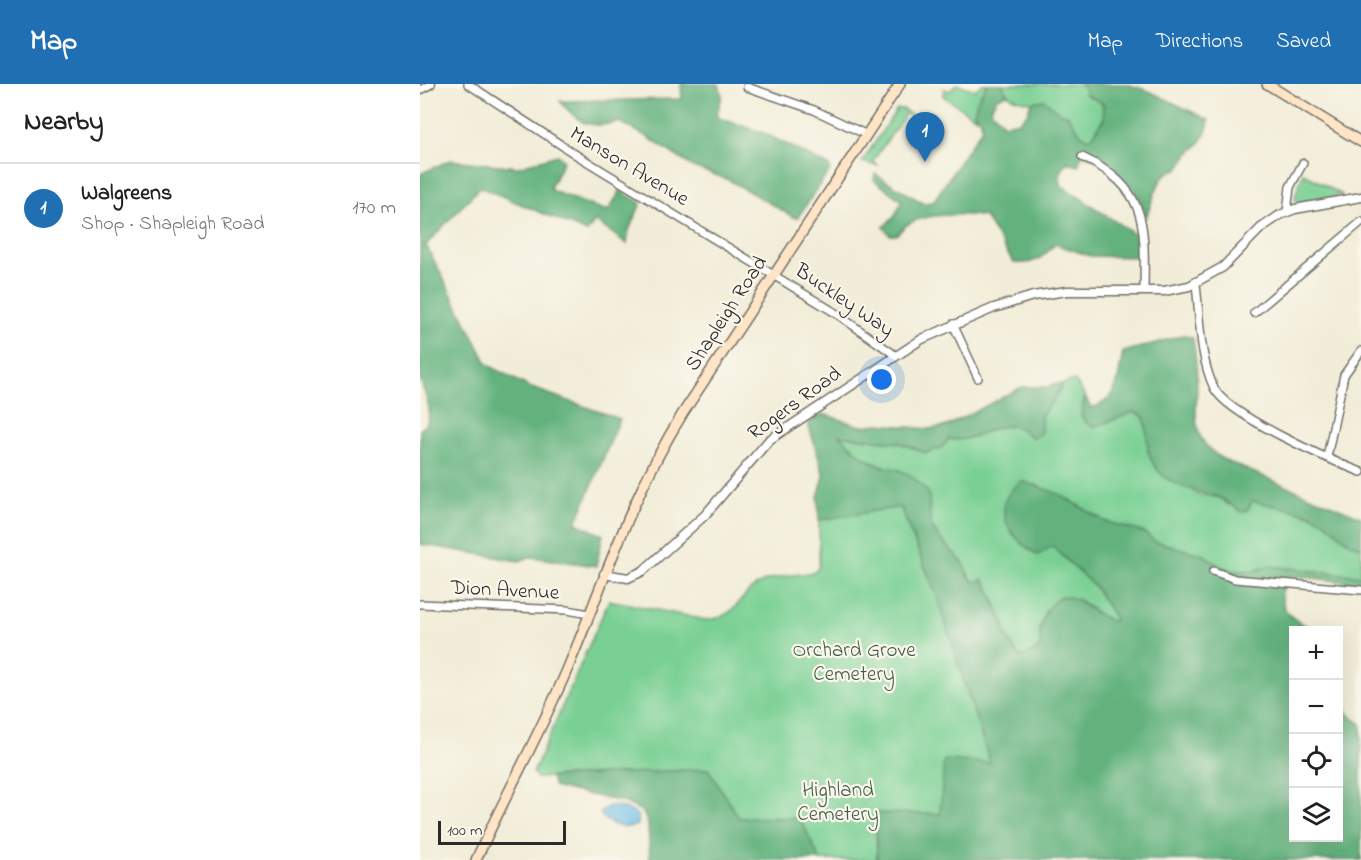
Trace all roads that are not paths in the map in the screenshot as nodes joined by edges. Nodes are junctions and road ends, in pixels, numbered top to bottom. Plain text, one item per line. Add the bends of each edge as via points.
1 (431, 84) edge
2 (468, 84) edge
3 (900, 84) edge
4 (1267, 84) edge
5 (747, 87) dead end
6 (420, 90) edge
7 (867, 135) junction
8 (1361, 142) edge
9 (1082, 157) dead end
10 (1303, 163) dead end
11 (1361, 197) edge
12 (1287, 212) junction
13 (1361, 222) edge
14 (775, 274) junction
15 (1196, 284) junction
16 (1144, 290) junction
17 (1254, 313) dead end
18 (953, 324) junction
19 (1361, 351) edge
20 (895, 355) junction
21 (978, 378) dead end
22 (1327, 457) junction
23 (1361, 472) edge
24 (1212, 571) dead end
25 (604, 574) junction
26 (1361, 590) edge
27 (420, 604) edge
28 (589, 614) junction
29 (476, 860) edge

1 - 6 street
2 - 14 street, Manson Avenue via 578,156
3 - 7 main road, Shapleigh Road
4 - 8 main road
5 - 7 street
7 - 14 main road, Shapleigh Road
9 - 16 street via 1113,175 1136,206 1145,237
10 - 12 street via 1290,187
11 - 12 street, Rogers Road
12 - 15 street, Rogers Road via 1261,228 1223,267
13 - 17 street
14 - 20 street, Buckley Way
14 - 25 main road, Shapleigh Road via 653,464
15 - 16 street, Rogers Road via 1175,290
15 - 22 street via 1206,364 1217,392 1244,415
16 - 18 street, Rogers Road via 1045,294
18 - 20 street, Rogers Road
18 - 21 street
19 - 22 street via 1346,368
20 - 25 street, Rogers Road via 769,440 705,515 643,571 620,578
22 - 23 street
24 - 26 street via 1235,579
25 - 28 main road
27 - 28 street, Dion Avenue
28 - 29 main road via 558,690

